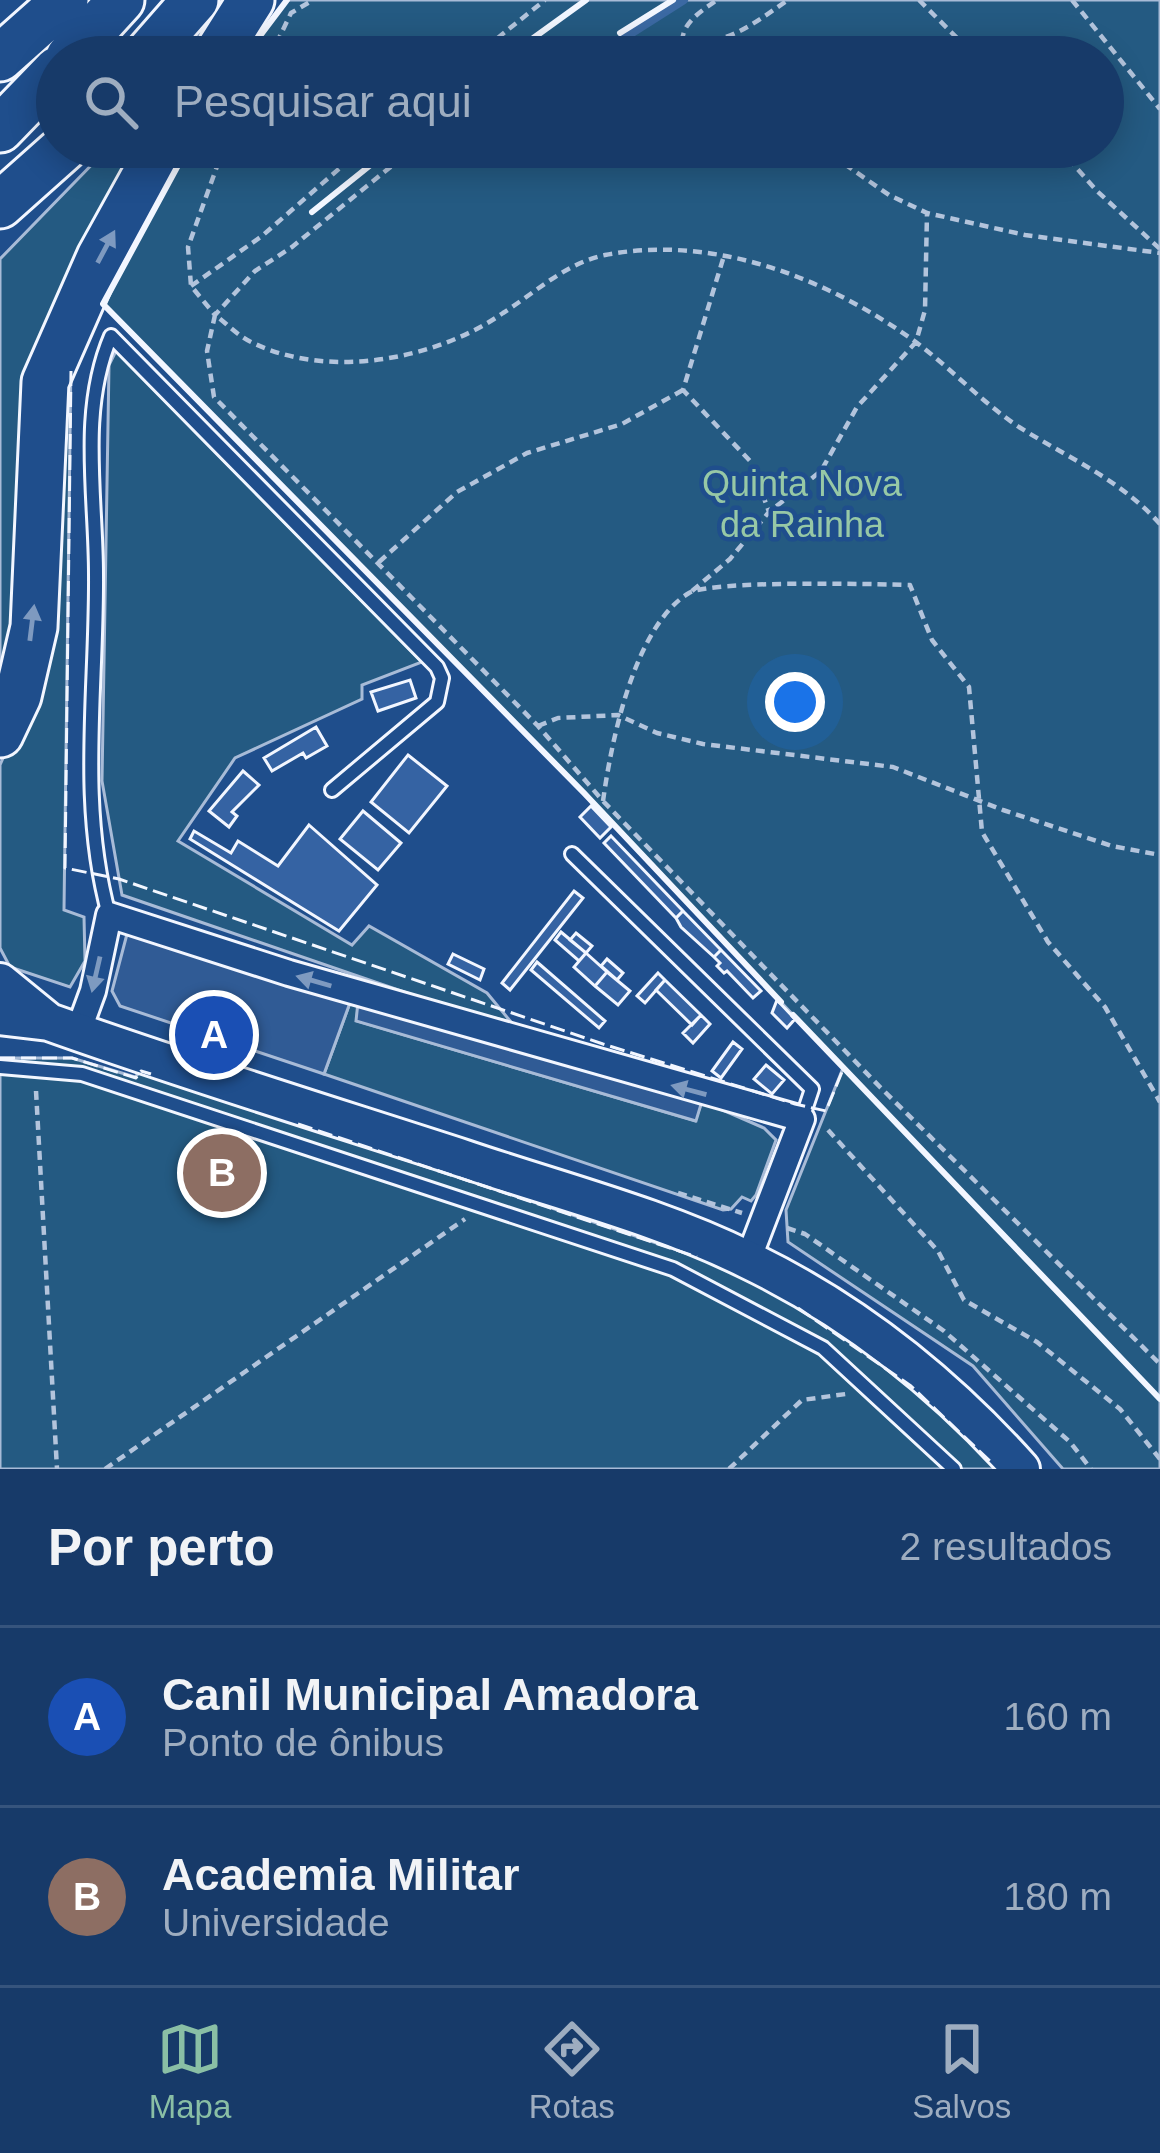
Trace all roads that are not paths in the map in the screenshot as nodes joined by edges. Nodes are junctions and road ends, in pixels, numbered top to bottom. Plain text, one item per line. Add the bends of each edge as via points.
1 (65, 0) edge
2 (122, 0) edge
3 (196, 0) edge
4 (251, 0) edge
5 (89, 36) edge
6 (164, 36) edge
7 (228, 36) edge
8 (0, 58) edge
9 (36, 92) edge
10 (0, 129) edge
11 (41, 168) edge
12 (149, 168) edge
13 (0, 205) edge
14 (0, 734) edge
15 (332, 790) dead end
16 (572, 854) dead end
17 (109, 915) junction
18 (0, 982) edge
19 (0, 1016) edge
20 (63, 1027) junction
21 (0, 1067) edge
22 (802, 1119) junction
23 (748, 1260) junction
24 (954, 1469) edge
25 (1022, 1469) edge

1 - 8 highway
2 - 5 highway
3 - 6 highway
4 - 7 highway
9 - 10 highway
11 - 13 highway
14 -> 12 highway via 34,627 45,382
15 - 17 lane via 437,701 437,667 111,336 98,368 92,428 88,781
16 - 22 lane via 812,1089
17 -> 20 street via 93,991
22 -> 17 street
18 - 20 main road
19 - 20 main road
20 - 23 main road
21 - 24 lane via 82,1074 673,1269 823,1348
22 - 23 street
23 - 25 main road via 901,1353

